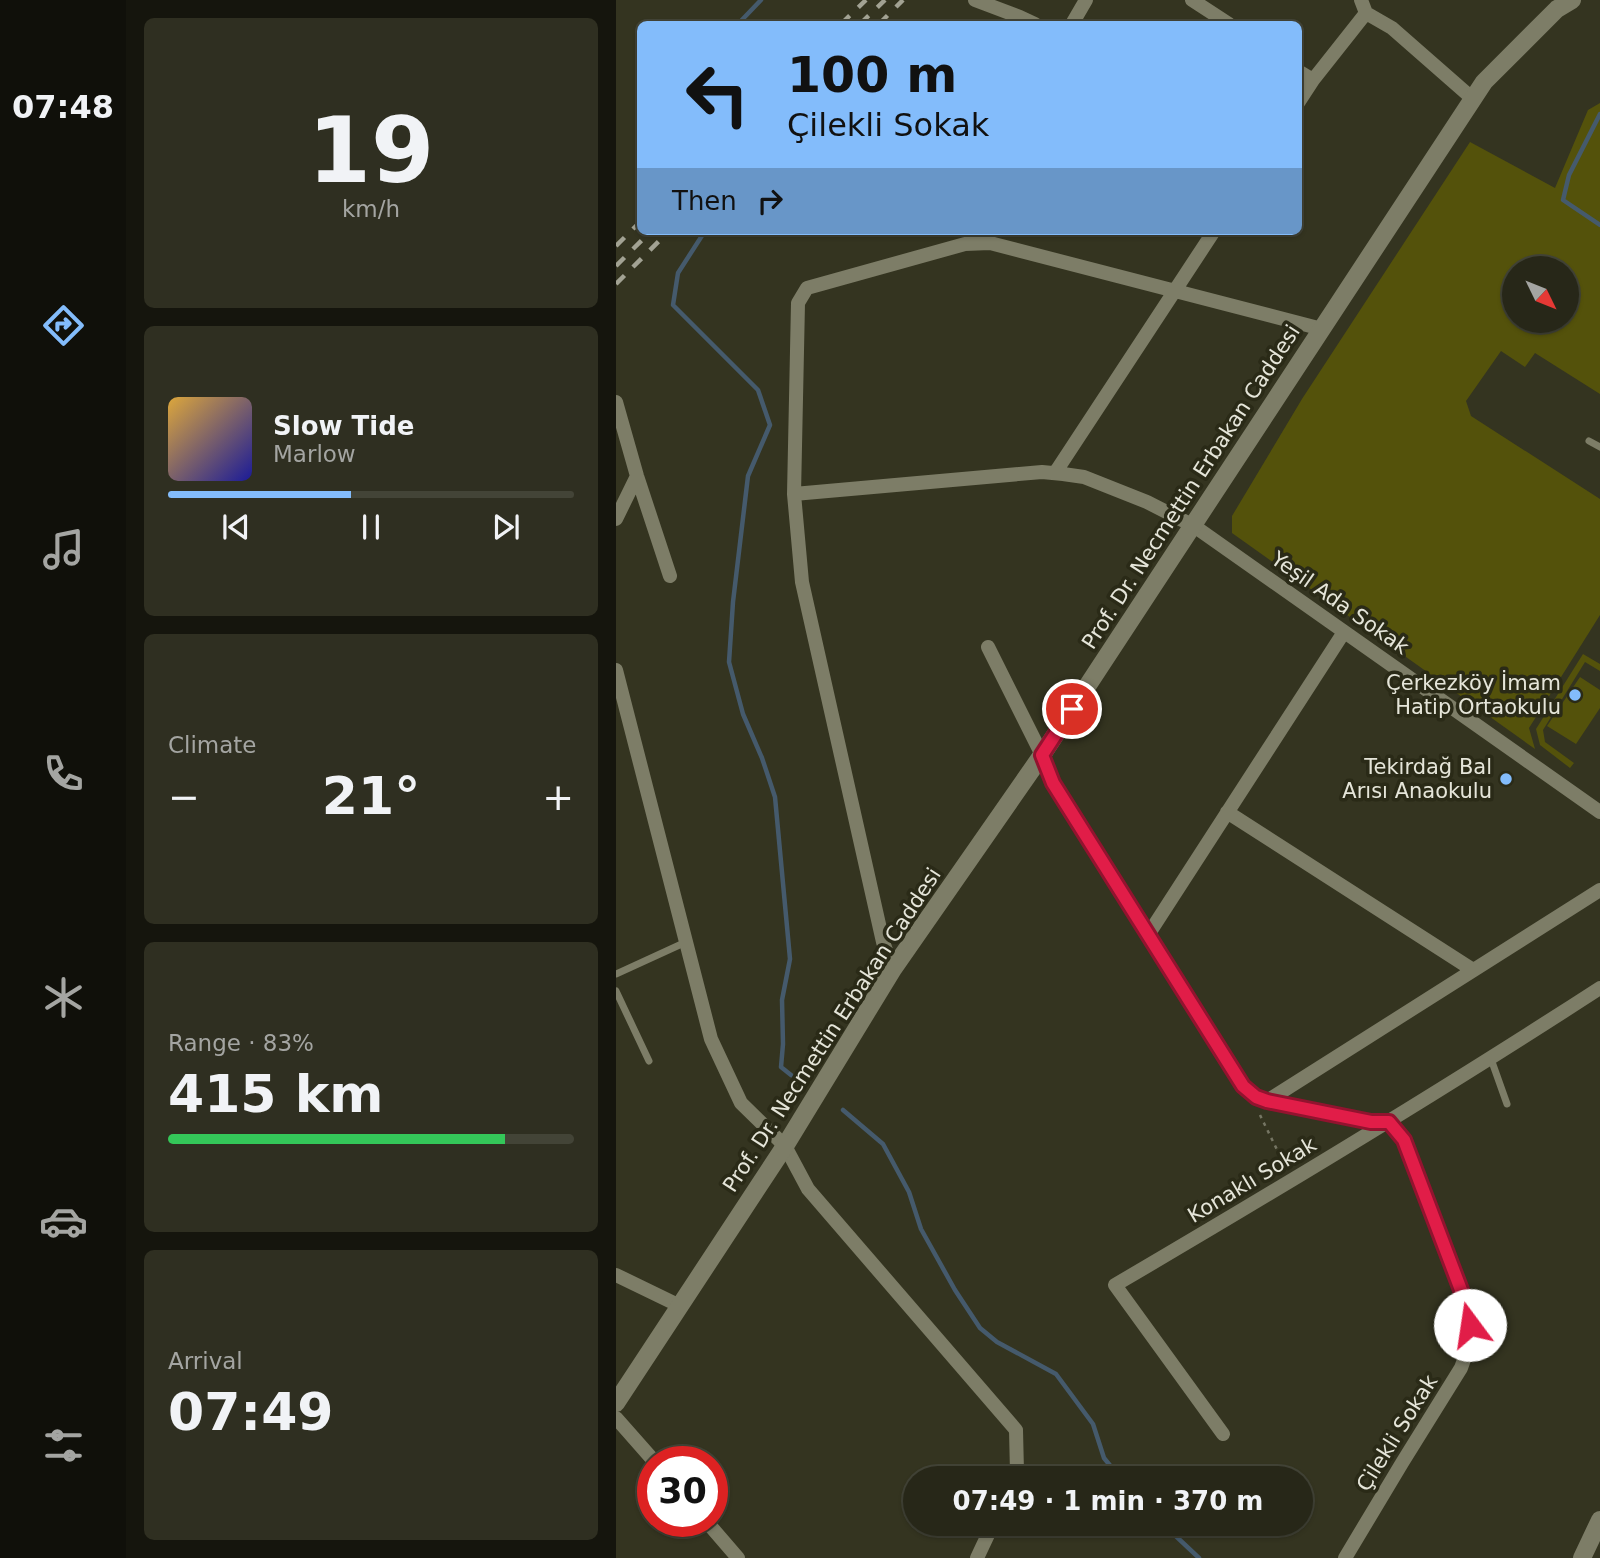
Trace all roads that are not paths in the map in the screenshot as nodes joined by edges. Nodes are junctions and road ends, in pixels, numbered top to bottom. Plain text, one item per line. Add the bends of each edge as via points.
1 (975, 0) edge
2 (1086, 0) edge
3 (1192, 0) edge
4 (1572, 0) edge
5 (1364, 7) edge
6 (1029, 21) edge
7 (1074, 21) edge
8 (1224, 21) edge
9 (1302, 73) edge
10 (1313, 80) junction
11 (1302, 97) edge
12 (1473, 99) junction
13 (1211, 235) edge
14 (988, 237) edge
15 (1174, 290) junction
16 (1322, 329) junction
17 (616, 402) edge
18 (1589, 440) dead end
19 (1600, 447) edge
20 (1055, 473) junction
21 (638, 476) junction
22 (794, 494) junction
23 (616, 519) edge
24 (1194, 526) junction
25 (670, 576) dead end
26 (1344, 632) junction
27 (988, 647) dead end
28 (616, 670) edge
29 (1042, 755) junction
30 (1227, 812) junction
31 (1600, 812) edge
32 (1600, 890) edge
33 (1148, 935) junction
34 (686, 942) junction
35 (893, 970) junction
36 (1473, 970) junction
37 (616, 974) edge
38 (1600, 988) edge
39 (616, 991) edge
40 (1491, 1059) junction
41 (649, 1062) dead end
42 (1261, 1099) junction
43 (1507, 1104) dead end
44 (1389, 1122) junction
45 (785, 1146) junction
46 (616, 1275) edge
47 (680, 1306) junction
48 (616, 1403) edge
49 (616, 1418) edge
50 (1223, 1434) dead end
51 (640, 1446) edge
52 (1017, 1466) edge
53 (1600, 1520) edge
54 (987, 1536) edge
55 (720, 1537) edge
56 (738, 1558) edge
57 (977, 1558) edge
58 (1345, 1558) edge
59 (1582, 1558) edge

1 - 6 street
2 - 7 street
3 - 8 street
4 - 12 street, Prof. Dr. Necmettin Erbakan Caddesi via 1557,9 1484,82
5 - 10 street
5 - 12 street
9 - 10 street
10 - 11 street
12 - 16 street, Prof. Dr. Necmettin Erbakan Caddesi
13 - 15 street
14 - 15 street
14 - 22 street via 807,288 798,303
15 - 16 street
15 - 20 street
16 - 24 street, Prof. Dr. Necmettin Erbakan Caddesi
17 - 21 street
18 - 19 lane
20 - 22 street, Yeşil Ada Sokak
20 - 24 street, Yeşil Ada Sokak via 1084,477
21 - 23 street
21 - 25 street
22 - 35 street via 802,582
24 - 26 street, Yeşil Ada Sokak
24 - 29 street, Prof. Dr. Necmettin Erbakan Caddesi
26 - 30 street
26 - 31 street, Yeşil Ada Sokak
27 - 29 street
28 - 34 street
29 - 33 street via 1053,783
29 - 35 street, Prof. Dr. Necmettin Erbakan Caddesi
30 - 33 street
30 - 36 street
32 - 36 street
33 - 42 street via 1243,1086
34 - 37 lane
34 - 45 street via 711,1039 741,1102
35 - 45 street, Prof. Dr. Necmettin Erbakan Caddesi
36 - 42 street
38 - 40 street, Konaklı Sokak
39 - 41 lane
40 - 43 lane
40 - 44 street, Konaklı Sokak
42 - 44 street
44 - 50 street, Konaklı Sokak via 1115,1285
44 - 58 street, Çilekli Sokak via 1404,1140 1469,1311 1471,1340 1461,1368
45 - 47 street, Prof. Dr. Necmettin Erbakan Caddesi
45 - 52 street via 808,1189 1016,1430
46 - 47 street
47 - 48 street, Prof. Dr. Necmettin Erbakan Caddesi
49 - 51 street
53 - 59 street
54 - 57 street
55 - 56 street

